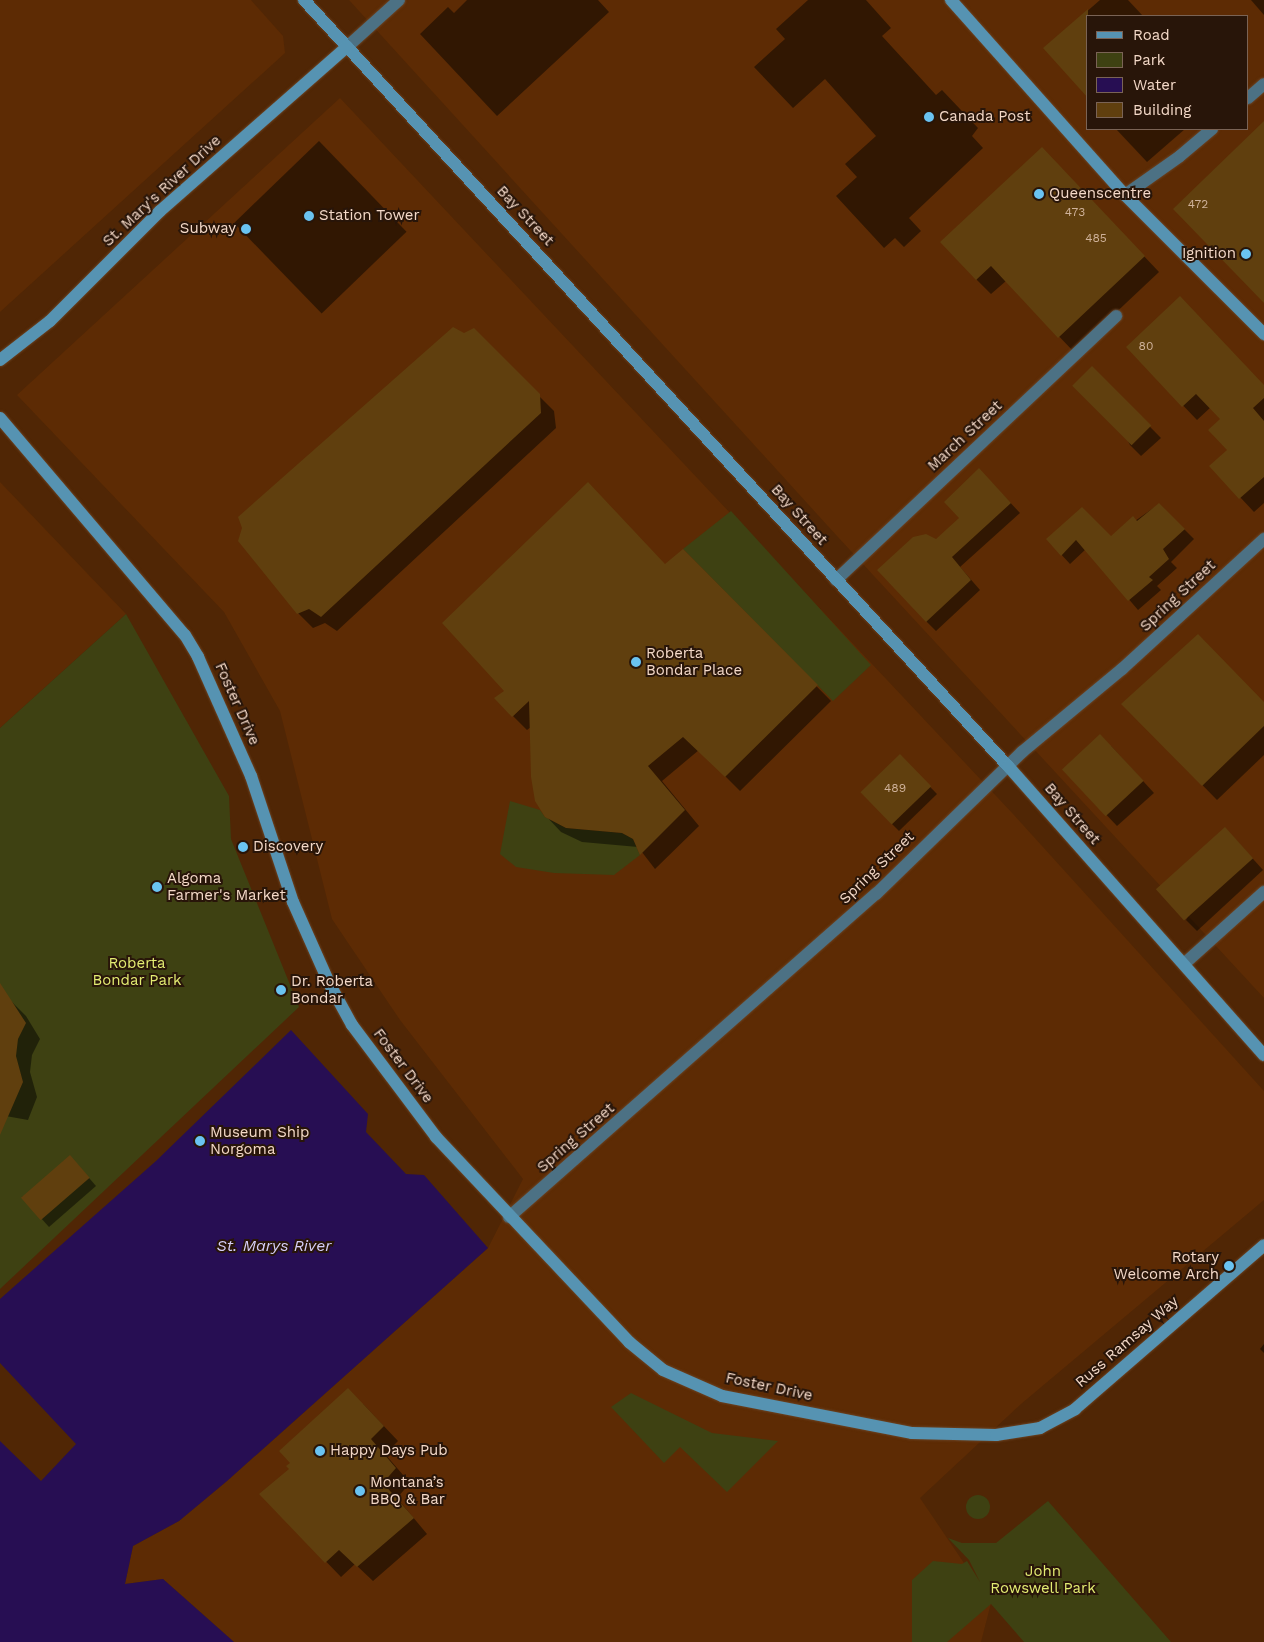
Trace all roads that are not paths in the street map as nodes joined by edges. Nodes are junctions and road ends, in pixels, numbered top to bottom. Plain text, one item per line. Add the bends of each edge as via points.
1 (304, 0) edge
2 (399, 0) edge
3 (951, 0) edge
4 (347, 47) junction
5 (1264, 84) edge
6 (1249, 97) edge
7 (1211, 130) edge
8 (1125, 195) junction
9 (1116, 316) dead end
10 (1264, 334) edge
11 (0, 360) edge
12 (0, 418) edge
13 (1264, 539) edge
14 (836, 580) junction
15 (1008, 766) junction
16 (1264, 892) edge
17 (1184, 964) junction
18 (1264, 1055) edge
19 (509, 1217) junction
20 (1264, 1245) edge
21 (996, 1435) joint

1 - 4 street, Bay Street
2 - 4 street
3 - 8 street
4 - 11 street, St. Mary's River Drive via 160,211 50,321
4 - 14 street, Bay Street
5 - 6 street
7 - 8 street
8 - 10 street
9 - 14 street, March Street
12 - 19 street, Foster Drive via 185,635 251,776 293,902 328,982 352,1026 436,1136
13 - 15 street, Spring Street via 1122,669
14 - 15 street, Bay Street
15 - 17 street, Bay Street
15 - 19 street, Spring Street via 876,894
16 - 17 street
17 - 18 street, Bay Street
19 - 21 street, Foster Drive via 628,1342 663,1370 722,1396 912,1433
20 - 21 street, Russ Ramsay Way via 1075,1409 1040,1428

